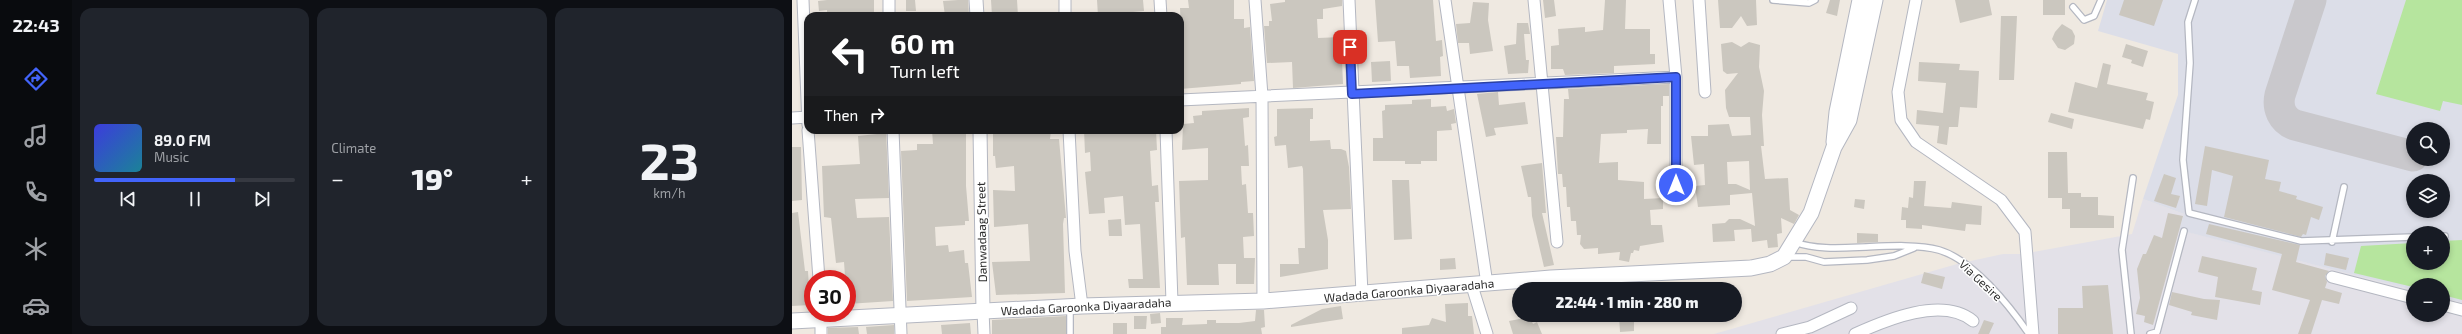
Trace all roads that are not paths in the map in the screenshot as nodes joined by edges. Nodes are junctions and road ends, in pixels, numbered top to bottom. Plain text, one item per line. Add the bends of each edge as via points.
1 (803, 0) edge
2 (889, 0) edge
3 (976, 0) edge
4 (1065, 0) edge
5 (1160, 0) edge
6 (1255, 0) edge
7 (1349, 0) edge
8 (1445, 0) edge
9 (1534, 0) edge
10 (1669, 0) edge
11 (1699, 0) edge
12 (1773, 0) edge
13 (1815, 0) edge
14 (1860, 0) edge
15 (1875, 0) edge
16 (1916, 0) edge
17 (2100, 0) edge
18 (2195, 0) edge
19 (2073, 7) dead end
20 (889, 12) edge
21 (977, 12) edge
22 (1065, 12) edge
23 (1161, 12) edge
24 (804, 23) edge
25 (1676, 77) junction
26 (1543, 83) junction
27 (1458, 86) junction
28 (1705, 92) dead end
29 (1352, 94) junction
30 (1262, 96) junction
31 (1184, 100) edge
32 (804, 117) edge
33 (792, 118) edge
34 (808, 134) edge
35 (893, 134) edge
36 (980, 134) edge
37 (1069, 134) edge
38 (1166, 134) edge
39 (1834, 147) junction
40 (2133, 178) dead end
41 (1676, 185) dead end
42 (2344, 187) dead end
43 (2184, 231) dead end
44 (2406, 238) edge
45 (1792, 241) junction
46 (1556, 242) dead end
47 (2332, 242) junction
48 (1918, 247) junction
49 (1784, 257) junction
50 (818, 270) edge
51 (2332, 278) dead end
52 (1487, 284) junction
53 (1472, 286) junction
54 (1362, 294) junction
55 (2406, 296) edge
56 (1263, 301) junction
57 (1172, 302) junction
58 (1076, 306) junction
59 (2450, 307) edge
60 (1851, 308) dead end
61 (2462, 310) edge
62 (983, 311) junction
63 (900, 315) junction
64 (856, 319) edge
65 (792, 321) edge
66 (804, 321) edge
67 (1973, 321) dead end
68 (901, 334) edge
69 (984, 334) edge
70 (1070, 334) edge
71 (1487, 334) edge
72 (1782, 334) edge
73 (1855, 334) edge
74 (2029, 334) edge
75 (2033, 334) edge
76 (2131, 334) edge
77 (2150, 334) edge

1 - 24 street
2 - 20 street
3 - 21 street
4 - 22 street
5 - 23 street
6 - 30 street
7 - 29 street
8 - 27 street
9 - 26 street
10 - 25 street
11 - 28 street
12 - 13 lane via 1809,3
14 - 39 main road via 1837,112
15 - 39 main road via 1849,120
16 - 75 street via 1898,92 1901,120 1916,142 2001,200 2025,232
17 - 19 lane via 2094,16 2084,20
18 - 47 lane via 2188,22 2190,63 2183,160 2189,213 2301,241
25 - 26 street
25 - 41 street
26 - 27 street
26 - 46 street
27 - 29 street
27 - 52 street
29 - 30 street
29 - 54 street
30 - 31 street
30 - 56 street
32 - 33 street
34 - 50 street
35 - 63 street
36 - 62 street, Danwadaag Street
37 - 58 street
38 - 57 street
39 - 45 main road via 1812,213
40 - 76 lane via 2122,250
42 - 47 lane
43 - 77 lane via 2158,332
44 - 47 lane
45 - 48 lane, Via Gesire via 1820,248
45 - 49 main road
48 - 49 lane, Via Gesire via 1894,256 1867,260 1824,262 1806,257
48 - 74 lane, Via Gesire via 1954,256 2013,311
49 - 52 main road, Wadada Garoonka Diyaaradaha via 1770,264 1751,268
51 - 55 street
52 - 53 main road, Wadada Garoonka Diyaaradaha
53 - 54 main road, Wadada Garoonka Diyaaradaha
53 - 71 street
54 - 56 main road, Wadada Garoonka Diyaaradaha
56 - 57 main road, Wadada Garoonka Diyaaradaha
57 - 58 main road, Wadada Garoonka Diyaaradaha
58 - 62 main road, Wadada Garoonka Diyaaradaha
58 - 70 lane
59 - 61 street
60 - 72 street via 1810,327
62 - 63 main road, Wadada Garoonka Diyaaradaha
62 - 69 street, Danwadaag Street
63 - 64 main road, Wadada Garoonka Diyaaradaha
63 - 68 street
65 - 66 main road, Wadada Garoonka Diyaaradaha
67 - 73 street via 1956,313 1914,312 1886,320

